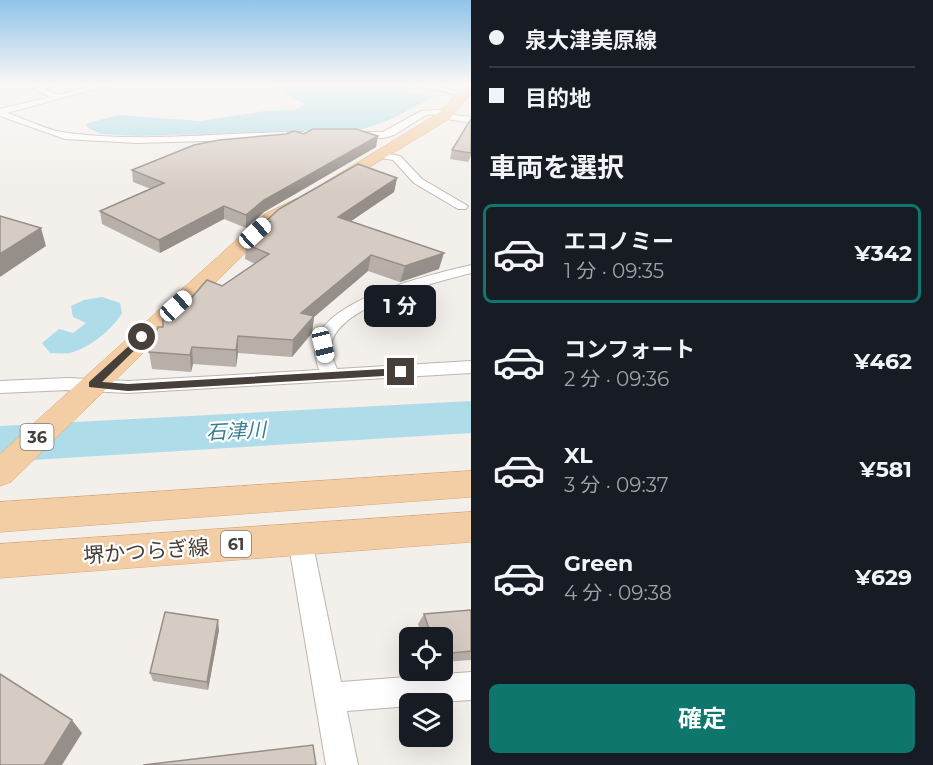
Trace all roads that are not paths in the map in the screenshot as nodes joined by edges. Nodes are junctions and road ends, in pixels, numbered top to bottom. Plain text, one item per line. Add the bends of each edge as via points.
1 (22, 121) edge
2 (411, 121) edge
3 (435, 121) edge
4 (319, 135) edge
5 (342, 135) edge
6 (379, 155) junction
7 (462, 206) dead end
8 (471, 269) edge
9 (471, 367) edge
10 (330, 376) junction
11 (0, 387) edge
12 (83, 393) junction
13 (0, 473) edge
14 (471, 484) edge
15 (0, 517) edge
16 (471, 527) edge
17 (300, 540) junction
18 (0, 561) edge
19 (471, 686) edge
20 (330, 698) junction
21 (342, 765) edge

1 - 4 street via 65,136 138,140
2 - 5 street via 382,135
3 - 6 main road, 36
6 - 7 street via 396,158 418,181
6 - 12 main road, 36 via 271,218
8 - 10 street via 387,294 333,325 323,345
9 - 10 street
10 - 12 street
11 - 12 street
12 - 13 main road, 36
14 - 15 main road
16 - 17 main road, 堺かつらぎ線 / 61
17 - 18 main road, 堺かつらぎ線 / 61
17 - 20 street
19 - 20 street
20 - 21 street

